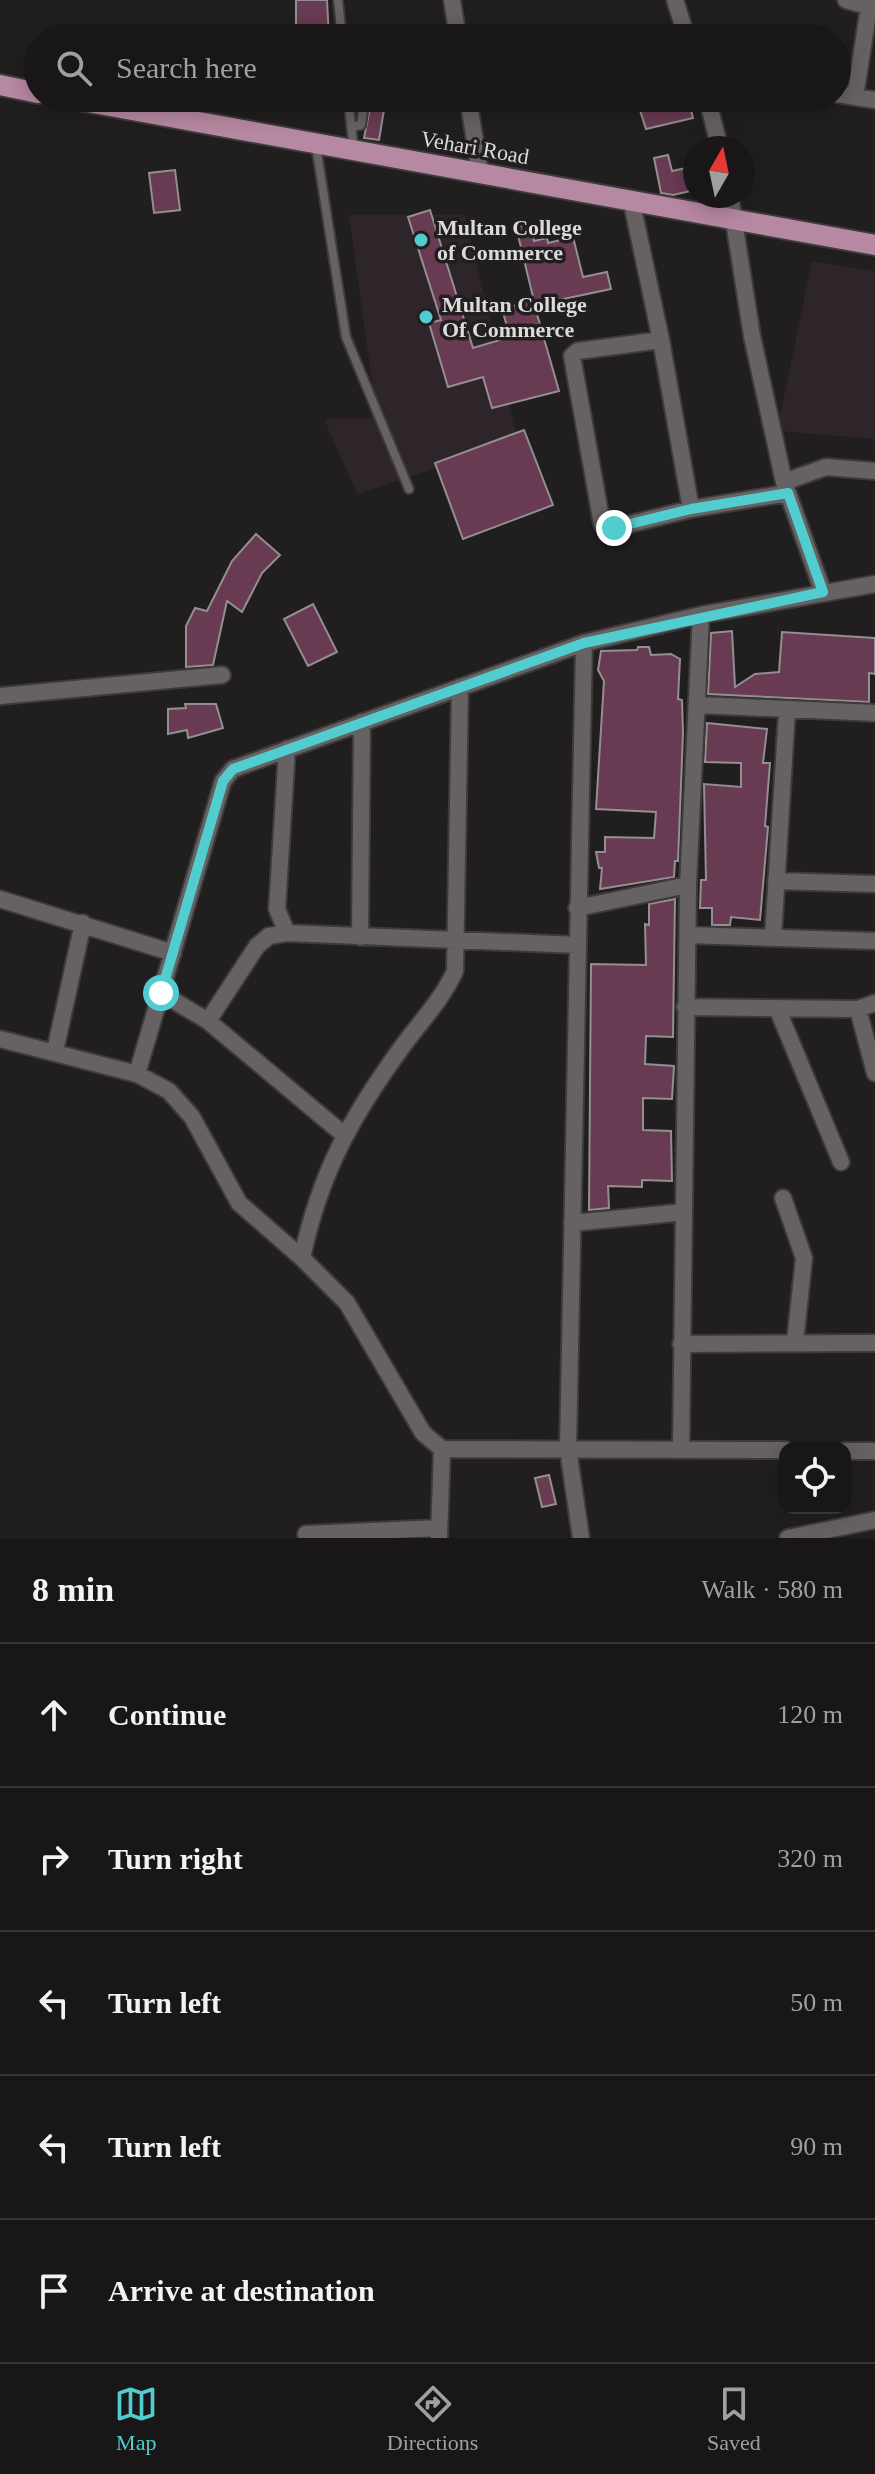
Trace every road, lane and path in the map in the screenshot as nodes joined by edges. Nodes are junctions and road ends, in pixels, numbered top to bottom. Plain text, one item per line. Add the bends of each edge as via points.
1 (338, 0) edge
2 (452, 0) edge
3 (675, 0) edge
4 (846, 0) edge
5 (871, 5) edge
6 (341, 24) edge
7 (456, 24) edge
8 (683, 24) edge
9 (0, 85) edge
10 (24, 90) edge
11 (851, 96) edge
12 (855, 97) junction
13 (875, 100) edge
14 (140, 112) edge
15 (349, 112) edge
16 (363, 112) edge
17 (470, 112) edge
18 (711, 112) edge
19 (351, 127) junction
20 (717, 136) edge
21 (316, 145) junction
22 (354, 152) junction
23 (480, 172) junction
24 (631, 199) junction
25 (733, 208) edge
26 (735, 217) junction
27 (875, 245) edge
28 (661, 340) junction
29 (875, 471) edge
30 (786, 487) junction
31 (409, 489) dead end
32 (691, 509) junction
33 (875, 584) edge
34 (823, 592) junction
35 (701, 615) junction
36 (584, 643) junction
37 (222, 675) dead end
38 (460, 687) junction
39 (0, 696) edge
40 (699, 705) junction
41 (787, 711) junction
42 (875, 713) edge
43 (362, 722) junction
44 (287, 749) junction
45 (776, 881) junction
46 (875, 884) edge
47 (688, 885) junction
48 (0, 899) edge
49 (577, 908) junction
50 (83, 923) junction
51 (287, 933) junction
52 (688, 935) junction
53 (360, 937) junction
54 (773, 937) junction
55 (875, 941) edge
56 (455, 942) junction
57 (578, 945) junction
58 (173, 953) junction
59 (161, 993) junction
60 (875, 1003) edge
61 (685, 1007) junction
62 (777, 1008) junction
63 (858, 1009) junction
64 (208, 1021) junction
65 (0, 1039) edge
66 (55, 1051) junction
67 (875, 1073) edge
68 (137, 1074) junction
69 (343, 1134) junction
70 (841, 1162) dead end
71 (783, 1198) dead end
72 (684, 1212) junction
73 (572, 1223) junction
74 (302, 1258) junction
75 (795, 1342) junction
76 (875, 1343) edge
77 (681, 1344) junction
78 (442, 1449) junction
79 (568, 1449) junction
80 (681, 1450) junction
81 (779, 1450) edge
82 (851, 1451) edge
83 (875, 1451) edge
84 (875, 1520) edge
85 (308, 1530) edge
86 (439, 1533) edge
87 (581, 1538) edge
88 (788, 1538) edge

1 - 6 lane
2 - 7 street
3 - 8 street
4 - 5 street
5 - 12 street
9 - 10 main road
11 - 12 street
12 - 13 street
14 - 21 main road, Vehari Road
15 - 19 lane
16 - 19 lane via 361,125
17 - 23 street
18 - 20 street
19 - 22 lane
21 - 22 main road, Vehari Road
21 - 31 lane via 346,337
22 - 23 main road, Vehari Road
23 - 24 main road, Vehari Road
24 - 26 main road, Vehari Road
24 - 28 street
25 - 26 street
26 - 27 main road, Vehari Road
26 - 30 street via 752,336
28 - 32 street
28 - 32 street via 578,351 571,365 602,524 614,528
29 - 30 street via 826,467
30 - 32 street
30 - 34 street
33 - 34 street
34 - 35 street
35 - 36 street
35 - 40 street
36 - 38 street
36 - 49 street
37 - 39 street
38 - 43 street
38 - 56 street
40 - 41 street
40 - 47 street
41 - 42 street
41 - 45 street
43 - 44 street
43 - 53 street
44 - 51 street via 277,909
44 - 58 street via 233,769 223,781
45 - 46 street
45 - 54 street
47 - 49 street
47 - 52 street
48 - 50 street
49 - 57 street
50 - 58 street
50 - 66 street
51 - 53 street
51 - 64 street via 269,936 257,946
52 - 54 street
52 - 61 street
53 - 56 street
54 - 55 street
56 - 57 street
56 - 69 street via 455,971 447,988
57 - 73 street
58 - 59 street
59 - 64 street
59 - 68 street
60 - 63 street
61 - 62 street
61 - 72 street
62 - 63 street
62 - 70 street
63 - 67 street
64 - 69 street
65 - 66 street
66 - 68 street
68 - 74 street via 177,1099 207,1141 239,1203
69 - 74 street via 313,1207
71 - 75 street via 804,1258
72 - 73 street
72 - 77 street
73 - 79 street
74 - 78 street via 347,1303 423,1433
75 - 76 street
75 - 77 street
77 - 80 street
78 - 79 street
78 - 86 street
79 - 80 street
79 - 87 street
80 - 81 street
82 - 83 street
84 - 88 street
85 - 86 street

